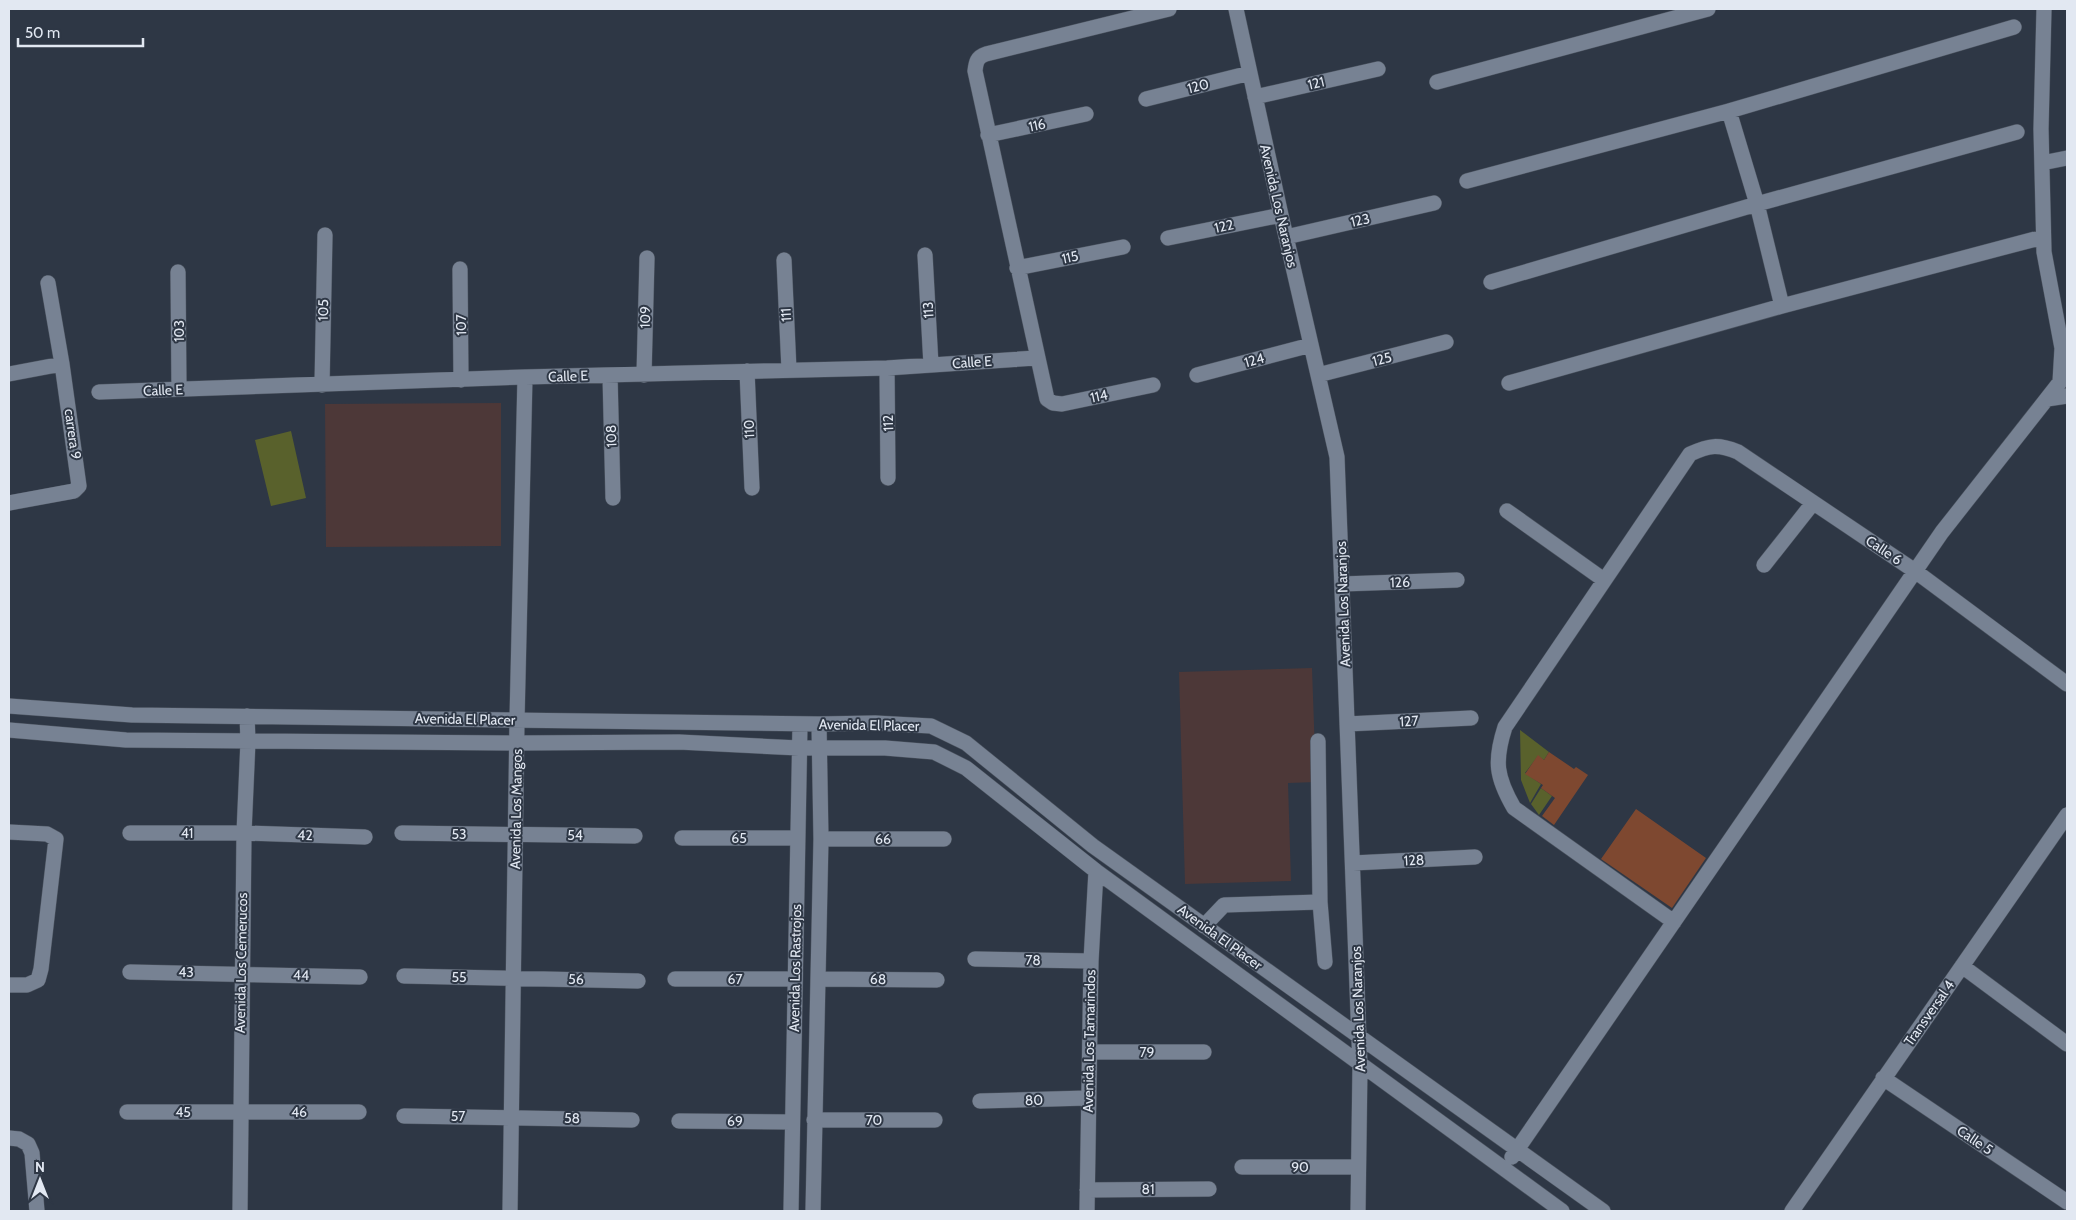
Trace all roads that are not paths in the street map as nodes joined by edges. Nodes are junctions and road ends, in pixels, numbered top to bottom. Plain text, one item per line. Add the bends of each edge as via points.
1 (1169, 9) edge
2 (1236, 9) edge
3 (1704, 9) edge
4 (2044, 9) edge
5 (1152, 11) edge
6 (2014, 27) dead end
7 (1378, 69) dead end
8 (1250, 73) junction
9 (1437, 82) dead end
10 (1255, 97) junction
11 (1146, 99) dead end
12 (1729, 111) junction
13 (1086, 114) dead end
14 (2017, 132) dead end
15 (988, 136) junction
16 (2067, 158) edge
17 (2042, 163) junction
18 (1466, 181) dead end
19 (1434, 202) dead end
20 (1756, 204) junction
21 (1281, 215) junction
22 (325, 236) dead end
23 (1286, 237) junction
24 (2043, 237) junction
25 (1168, 238) dead end
26 (1123, 247) dead end
27 (925, 255) dead end
28 (647, 258) dead end
29 (784, 260) dead end
30 (1017, 268) junction
31 (460, 269) dead end
32 (178, 272) dead end
33 (1491, 282) dead end
34 (48, 283) dead end
35 (1782, 306) junction
36 (1446, 342) dead end
37 (1311, 345) junction
38 (1036, 358) junction
39 (62, 364) junction
40 (931, 365) junction
41 (887, 368) junction
42 (789, 370) junction
43 (747, 371) junction
44 (9, 374) edge
45 (610, 374) junction
46 (1318, 374) junction
47 (644, 375) junction
48 (1197, 375) dead end
49 (525, 377) junction
50 (461, 380) junction
51 (1509, 383) dead end
52 (1153, 384) dead end
53 (322, 385) junction
54 (179, 389) junction
55 (99, 392) dead end
56 (2067, 396) edge
57 (2047, 399) junction
58 (888, 478) dead end
59 (752, 488) dead end
60 (613, 498) dead end
61 (9, 503) edge
62 (1813, 503) junction
63 (1507, 511) dead end
64 (1764, 565) dead end
65 (1915, 571) junction
66 (1457, 580) dead end
67 (1604, 580) junction
68 (1342, 584) junction
69 (2067, 684) edge
70 (9, 706) edge
71 (247, 716) junction
72 (1472, 718) dead end
73 (517, 720) junction
74 (800, 724) junction
75 (819, 724) junction
76 (1347, 724) junction
77 (9, 730) edge
78 (1318, 740) dead end
79 (248, 741) junction
80 (517, 743) junction
81 (799, 748) junction
82 (820, 748) junction
83 (2067, 815) edge
84 (9, 832) edge
85 (130, 833) dead end
86 (244, 833) junction
87 (402, 833) dead end
88 (515, 835) junction
89 (635, 836) dead end
90 (366, 837) dead end
91 (682, 838) dead end
92 (796, 838) junction
93 (821, 839) junction
94 (944, 839) dead end
95 (1475, 857) dead end
96 (1353, 863) junction
97 (1096, 871) junction
98 (1320, 902) junction
99 (1674, 922) junction
100 (1204, 926) junction
101 (975, 959) dead end
102 (1091, 961) junction
103 (1325, 962) dead end
104 (1962, 966) junction
105 (130, 972) dead end
106 (241, 974) junction
107 (404, 976) dead end
108 (360, 977) dead end
109 (514, 977) junction
110 (675, 979) dead end
111 (794, 979) junction
112 (818, 979) junction
113 (937, 980) dead end
114 (638, 981) dead end
115 (9, 985) edge
116 (1359, 1037) junction
117 (2067, 1044) edge
118 (1090, 1052) junction
119 (1204, 1052) dead end
120 (1360, 1066) junction
121 (1883, 1078) junction
122 (1087, 1098) junction
123 (980, 1101) dead end
124 (127, 1112) dead end
125 (239, 1112) junction
126 (359, 1112) dead end
127 (404, 1116) dead end
128 (512, 1117) junction
129 (632, 1120) dead end
130 (814, 1120) junction
131 (935, 1120) dead end
132 (679, 1121) dead end
133 (792, 1122) junction
134 (14, 1138) edge
135 (1517, 1150) junction
136 (1242, 1167) dead end
137 (1358, 1167) junction
138 (1504, 1169) junction
139 (1209, 1189) dead end
140 (1087, 1190) junction
141 (2067, 1202) edge
142 (37, 1211) edge
143 (240, 1211) edge
144 (510, 1211) edge
145 (791, 1211) edge
146 (813, 1211) edge
147 (1087, 1211) edge
148 (1358, 1211) edge
149 (1562, 1211) edge
150 (1603, 1211) edge
151 (1792, 1211) edge

1 - 5 street
2 - 8 street, Avenida Los Naranjos
3 - 9 street
4 - 17 street
5 - 15 street via 980,56 975,72
6 - 12 street
7 - 10 street, 121
8 - 10 street, Avenida Los Naranjos
8 - 11 street, 120
10 - 21 street, Avenida Los Naranjos
12 - 18 street
12 - 20 street
13 - 15 street, 116
14 - 20 street
15 - 30 street
16 - 17 street
17 - 24 street
19 - 23 street, 123
20 - 33 street
20 - 35 street
21 - 23 street, Avenida Los Naranjos
21 - 25 street, 122
22 - 53 street, 105
23 - 37 street, Avenida Los Naranjos
24 - 35 street
24 - 57 street via 2062,348 2060,382
26 - 30 street, 115
27 - 40 street, 113
28 - 47 street, 109
29 - 42 street, 111
30 - 38 street
31 - 50 street, 107
32 - 54 street, 103
34 - 39 street, carrera 9
35 - 51 street
36 - 46 street, 125
37 - 46 street, Avenida Los Naranjos
37 - 48 street, 124
38 - 40 street, Calle E
38 - 52 street, 114 via 1047,399 1053,403 1062,404
39 - 44 street
39 - 61 street, carrera 9 via 79,486 74,492
40 - 41 street, Calle E
41 - 42 street, Calle E
41 - 58 street, 112
42 - 43 street, Calle E
43 - 47 street, Calle E
43 - 59 street, 110
45 - 47 street, Calle E
45 - 49 street, Calle E
45 - 60 street, 108
46 - 68 street, Avenida Los Naranjos via 1337,457
49 - 50 street, Calle E
49 - 73 street, Avenida Los Mangos
50 - 53 street, Calle E
53 - 54 street, Calle E
54 - 55 street, Calle E
56 - 57 street
57 - 65 street via 1947,525
62 - 64 street
62 - 65 street, Calle 6
62 - 67 street, Calle 6 via 1738,452 1721,445 1705,447 1690,454
63 - 67 street
65 - 69 street, Calle 6
65 - 99 street
66 - 68 street, 126
67 - 99 street via 1505,727 1498,747 1500,775 1514,808
68 - 76 street, Avenida Los Naranjos
70 - 71 street, Avenida El Placer via 132,715
71 - 73 street, Avenida El Placer
71 - 79 street, Avenida Los Cemerucos
72 - 76 street, 127
73 - 74 street, Avenida El Placer
73 - 80 street, Avenida Los Mangos
74 - 75 street, Avenida El Placer
74 - 81 street, Avenida Los Rastrojos
75 - 82 street, Avenida Los Rastrojos
75 - 100 street, Avenida El Placer via 930,726 966,743 1093,846
76 - 96 street, Avenida Los Naranjos
77 - 79 street, Avenida El Placer via 126,740
78 - 98 street
79 - 80 street, Avenida El Placer
79 - 86 street, Avenida Los Cemerucos
80 - 81 street, Avenida El Placer via 679,742
80 - 88 street, Avenida Los Mangos
81 - 82 street, Avenida El Placer
81 - 92 street, Avenida Los Rastrojos
82 - 93 street, Avenida Los Rastrojos
82 - 97 street, Avenida El Placer via 934,752 966,768
83 - 104 street, Transversal 4
84 - 115 street via 47,834 56,839 38,980 27,985
85 - 86 street, 41
86 - 90 street, 42
86 - 106 street, Avenida Los Cemerucos
87 - 88 street, 53
88 - 89 street, 54
88 - 109 street, Avenida Los Mangos
91 - 92 street, 65
92 - 111 street, Avenida Los Rastrojos
93 - 94 street, 66
93 - 112 street, Avenida Los Rastrojos
95 - 96 street, 128
96 - 116 street, Avenida Los Naranjos
97 - 102 street, Avenida Los Tamarindos
97 - 120 street, Avenida El Placer
98 - 100 street via 1224,905
98 - 103 street
99 - 135 street
100 - 116 street, Avenida El Placer
101 - 102 street, 78
102 - 118 street, Avenida Los Tamarindos
104 - 117 street
104 - 121 street, Transversal 4
105 - 106 street, 43
106 - 108 street, 44
106 - 125 street, Avenida Los Cemerucos
107 - 109 street, 55
109 - 114 street, 56
109 - 128 street, Avenida Los Mangos
110 - 111 street, 67
111 - 133 street, Avenida Los Rastrojos
112 - 113 street, 68
112 - 130 street, Avenida Los Rastrojos
116 - 120 street, Avenida Los Naranjos
116 - 135 street, Avenida El Placer
118 - 119 street, 79
118 - 122 street, Avenida Los Tamarindos
120 - 137 street, Avenida Los Naranjos
120 - 138 street, Avenida El Placer
121 - 141 street, Calle 5
121 - 151 street, Transversal 4
122 - 123 street, 80
122 - 140 street, Avenida Los Tamarindos
124 - 125 street, 45
125 - 126 street, 46
125 - 143 street, Avenida Los Cemerucos
127 - 128 street, 57
128 - 129 street, 58
128 - 144 street, Avenida Los Mangos
130 - 131 street, 70
130 - 146 street, Avenida Los Rastrojos
132 - 133 street, 69
133 - 145 street, Avenida Los Rastrojos
134 - 142 street via 28,1144 32,1153
135 - 138 street
135 - 150 street, Avenida El Placer
136 - 137 street, 90
137 - 148 street, Avenida Los Naranjos
138 - 149 street, Avenida El Placer
139 - 140 street, 81
140 - 147 street, Avenida Los Tamarindos

